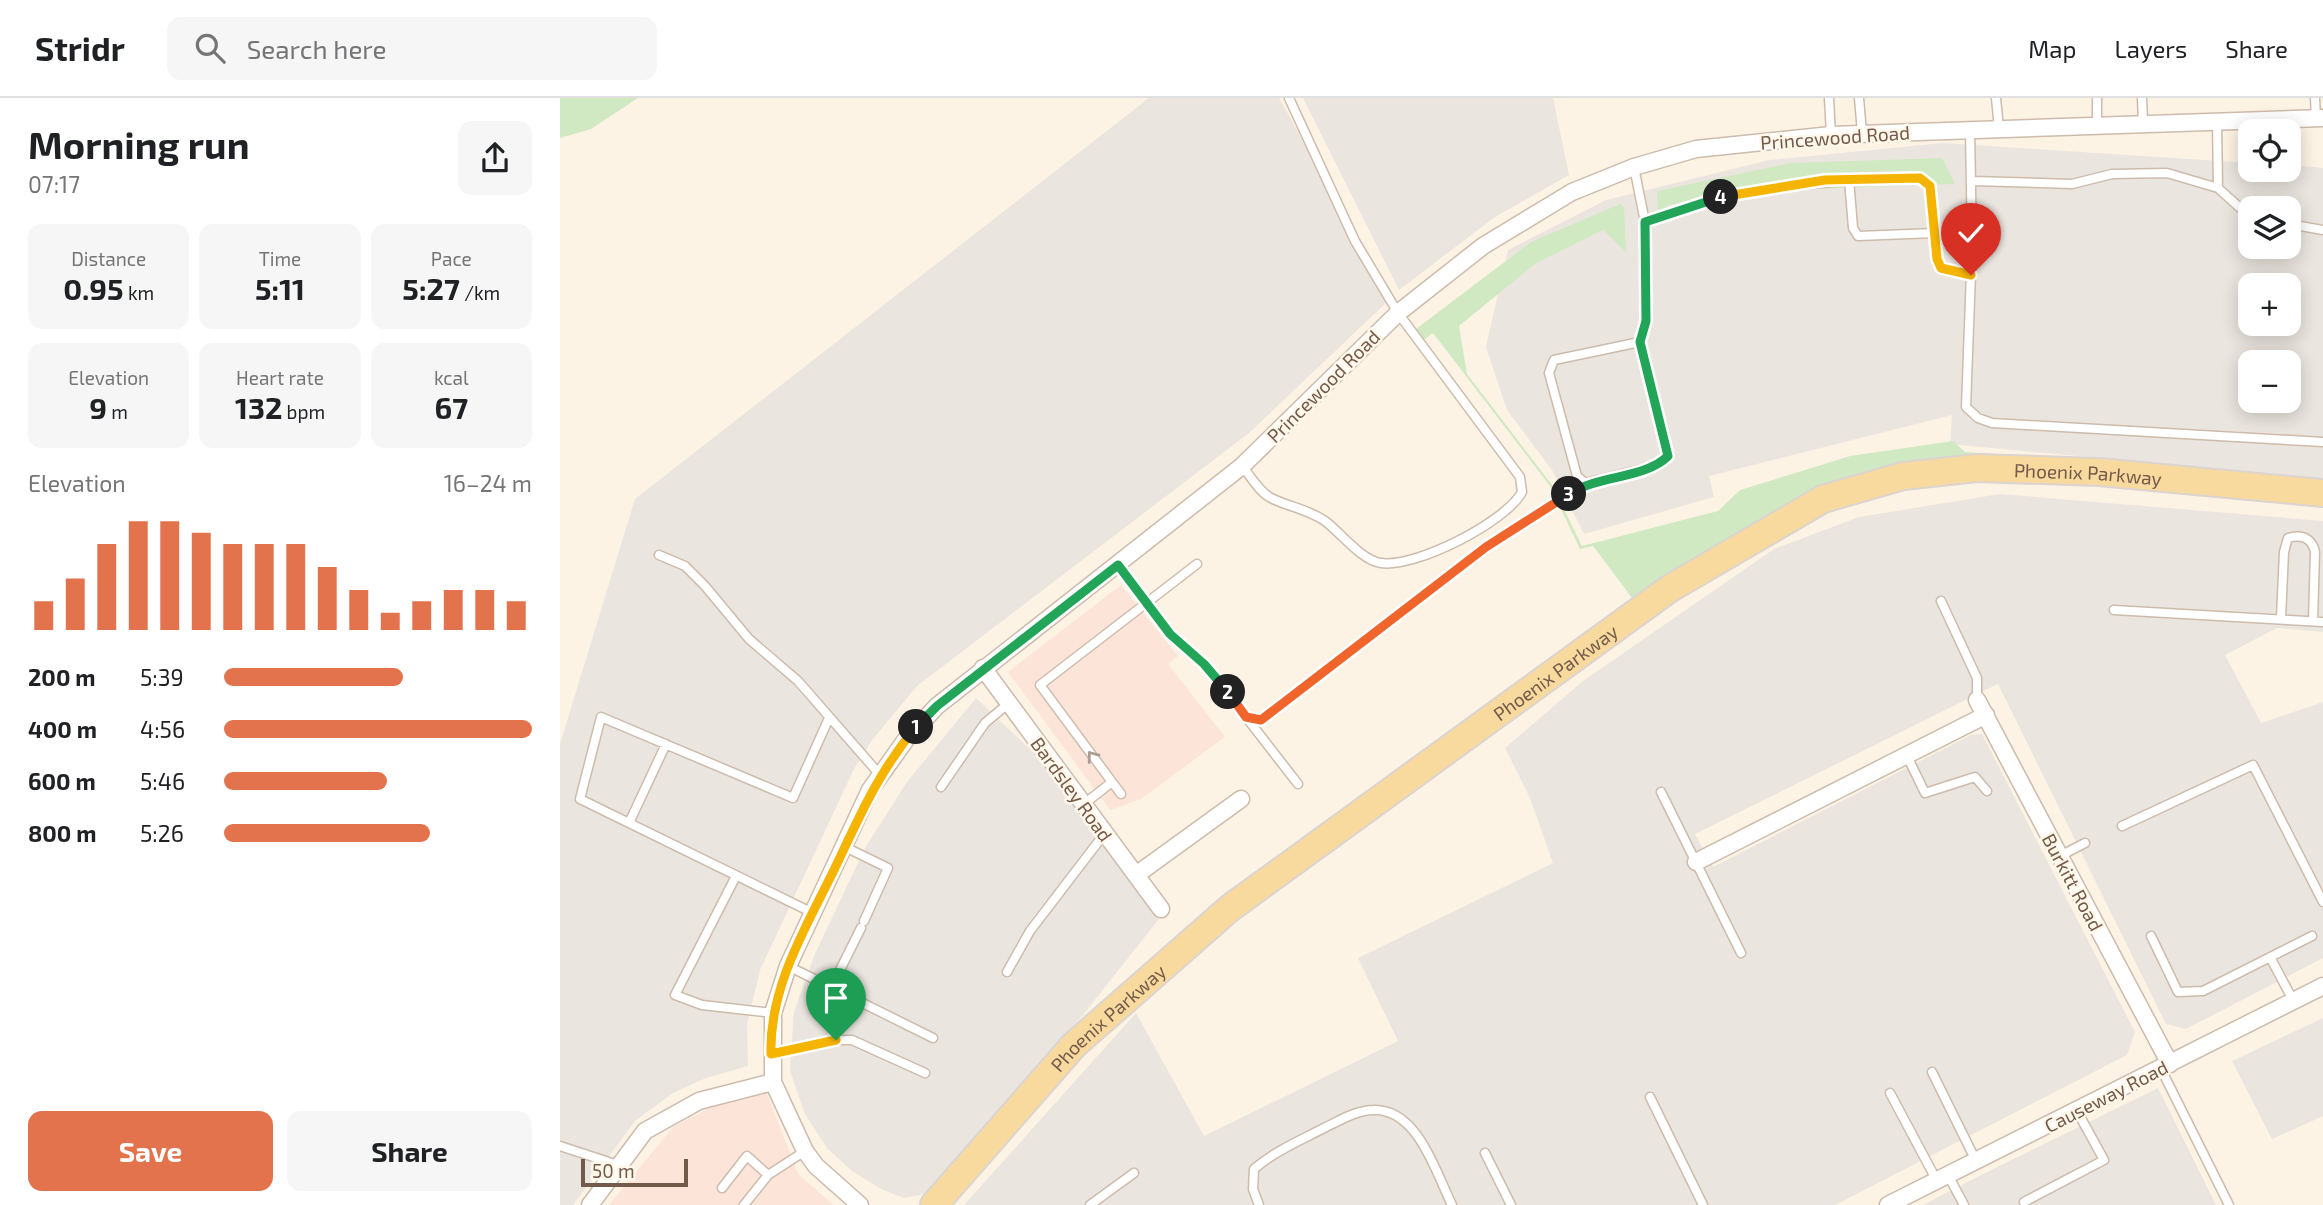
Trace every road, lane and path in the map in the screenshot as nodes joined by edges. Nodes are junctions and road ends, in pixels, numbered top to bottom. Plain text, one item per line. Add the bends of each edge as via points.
1 (1289, 98) edge
2 (1829, 98) edge
3 (1860, 98) edge
4 (1996, 98) edge
5 (2096, 98) edge
6 (2142, 98) edge
7 (2315, 98) edge
8 (2320, 118) edge
9 (2217, 122) junction
10 (2143, 123) junction
11 (2097, 125) junction
12 (1998, 129) junction
13 (1970, 130) junction
14 (1862, 133) junction
15 (1831, 135) junction
16 (1634, 167) junction
17 (1849, 180) junction
18 (1973, 181) junction
19 (2218, 188) junction
20 (2238, 206) edge
21 (1645, 222) junction
22 (2301, 226) edge
23 (2323, 230) edge
24 (1935, 233) junction
25 (1971, 275) junction
26 (1398, 313) junction
27 (1640, 342) junction
28 (2323, 442) edge
29 (1242, 466) junction
30 (1585, 483) junction
31 (2323, 493) edge
32 (659, 555) dead end
33 (1118, 565) junction
34 (1198, 565) dead end
35 (1941, 601) dead end
36 (1147, 604) junction
37 (2114, 610) dead end
38 (2281, 618) junction
39 (2313, 621) junction
40 (2323, 622) edge
41 (984, 668) junction
42 (1977, 700) joint
43 (1009, 703) junction
44 (1986, 715) junction
45 (1246, 717) junction
46 (829, 718) junction
47 (666, 744) junction
48 (1907, 756) junction
49 (881, 776) junction
50 (1112, 782) junction
51 (1298, 784) dead end
52 (942, 788) dead end
53 (1987, 791) dead end
54 (1661, 792) dead end
55 (1121, 794) dead end
56 (1241, 799) dead end
57 (1084, 804) junction
58 (629, 823) junction
59 (2122, 825) dead end
60 (1105, 833) junction
61 (2085, 843) dead end
62 (845, 847) junction
63 (2059, 856) junction
64 (1696, 862) junction
65 (1136, 875) junction
66 (737, 876) junction
67 (2323, 902) edge
68 (1161, 909) dead end
69 (813, 913) junction
70 (2151, 936) dead end
71 (2312, 936) dead end
72 (1741, 953) dead end
73 (2270, 957) junction
74 (788, 966) junction
75 (1007, 972) dead end
76 (832, 986) junction
77 (2323, 986) edge
78 (2294, 1002) junction
79 (773, 1013) junction
80 (933, 1038) dead end
81 (771, 1054) junction
82 (2165, 1066) junction
83 (1932, 1072) dead end
84 (925, 1073) dead end
85 (773, 1082) junction
86 (1890, 1093) dead end
87 (1650, 1097) dead end
88 (2077, 1111) junction
89 (560, 1146) edge
90 (805, 1151) junction
91 (1485, 1153) dead end
92 (1976, 1161) junction
93 (621, 1166) junction
94 (1134, 1173) dead end
95 (768, 1175) junction
96 (1942, 1178) junction
97 (722, 1188) dead end
98 (2024, 1202) dead end
99 (590, 1205) edge
100 (744, 1205) edge
101 (860, 1205) edge
102 (934, 1205) edge
103 (1090, 1205) edge
104 (1259, 1205) edge
105 (1452, 1205) edge
106 (1511, 1205) edge
107 (1703, 1205) edge
108 (1888, 1205) edge
109 (1964, 1205) edge
110 (2229, 1205) edge

1 - 26 lane via 1355,241
2 - 15 lane
3 - 14 lane
4 - 12 lane
5 - 11 lane
6 - 10 lane
7 - 8 lane
8 - 9 street, Princewood Road
9 - 10 street, Princewood Road
9 - 19 lane
10 - 11 street, Princewood Road
11 - 12 street, Princewood Road
12 - 13 street, Princewood Road
13 - 14 street, Princewood Road
13 - 18 lane
14 - 15 street, Princewood Road
15 - 16 street, Princewood Road via 1696,149
16 - 21 lane
16 - 26 street, Princewood Road via 1572,192 1483,246
17 - 21 lane via 1728,195
17 - 24 lane via 1920,178 1930,186
17 - 24 lane via 1853,228 1858,236
18 - 19 lane via 2072,184 2112,174 2167,173
18 - 25 lane
19 - 20 lane
21 - 27 lane via 1646,321
22 - 23 lane
24 - 25 lane via 1941,268
25 - 28 lane via 1966,407 1978,418 1992,423
26 - 29 street, Princewood Road
26 - 29 lane via 1520,477 1519,498 1453,544 1413,559 1380,563 1323,520 1269,498
27 - 30 lane via 1668,456 1659,465
27 - 30 lane via 1555,360 1549,373 1577,477
29 - 33 street, Princewood Road
30 - 45 lane via 1486,547 1261,720
31 - 102 main road, Phoenix Parkway via 2099,472 1977,468 1903,476 1823,499 1670,589 1230,908 1074,1045
32 - 46 lane via 685,566 749,639 798,681
33 - 36 lane
33 - 41 street, Princewood Road
34 - 36 lane
35 - 42 lane via 1977,678
36 - 45 lane
50 -> 36 lane via 1040,685
37 - 38 lane
38 - 39 lane
38 - 39 lane via 2284,552 2288,538 2295,536 2313,543 2315,552
39 - 40 lane
41 - 43 street, Bardsley Road
41 - 49 street, Princewood Road via 921,721
42 - 44 street, Burkitt Road
43 - 52 lane via 985,723
43 - 57 street, Bardsley Road
44 - 48 street
44 - 63 street, Burkitt Road
45 - 51 lane
46 - 47 lane via 793,798
46 - 49 lane
47 - 58 lane
47 - 58 lane via 601,717 580,799
48 - 53 lane via 1925,793 1975,777
48 - 64 street
49 - 62 street, Princewood Road
50 - 55 lane
50 - 57 lane
54 - 64 lane
56 - 65 street
57 - 60 street, Bardsley Road
58 - 66 lane
59 - 67 lane via 2253,765
60 - 65 street, Bardsley Road
60 - 75 lane via 1030,931
61 - 63 lane
62 - 69 street, Princewood Road
62 - 76 lane via 888,868
63 - 82 street, Burkitt Road
64 - 72 lane
65 - 68 street, Bardsley Road
66 - 69 lane
66 - 79 lane via 674,995 702,1005
69 - 74 street, Princewood Road
70 - 73 lane via 2178,992 2203,991
71 - 73 lane
73 - 78 lane
74 - 76 lane
74 - 79 street, Princewood Road
76 - 80 lane
77 - 78 street, Causeway Road
78 - 82 street, Causeway Road
79 - 81 street, Princewood Road
81 - 84 lane via 852,1040
81 - 85 street, Princewood Road
82 - 88 street, Causeway Road
82 - 110 lane
83 - 92 lane
85 - 90 street, Princewood Road
85 - 93 street via 699,1101 645,1131
86 - 96 lane
87 - 107 lane
88 - 92 street, Causeway Road
88 - 98 lane via 2104,1160
89 - 93 lane
90 - 95 lane
90 - 101 street, Princewood Road
91 - 106 lane
92 - 96 street, Causeway Road
93 - 99 street
94 - 103 lane
95 - 97 lane via 747,1156
95 - 100 lane
96 - 108 street, Causeway Road
96 - 109 lane
104 - 105 lane via 1253,1189 1254,1169 1272,1154 1353,1114 1375,1109 1410,1126

